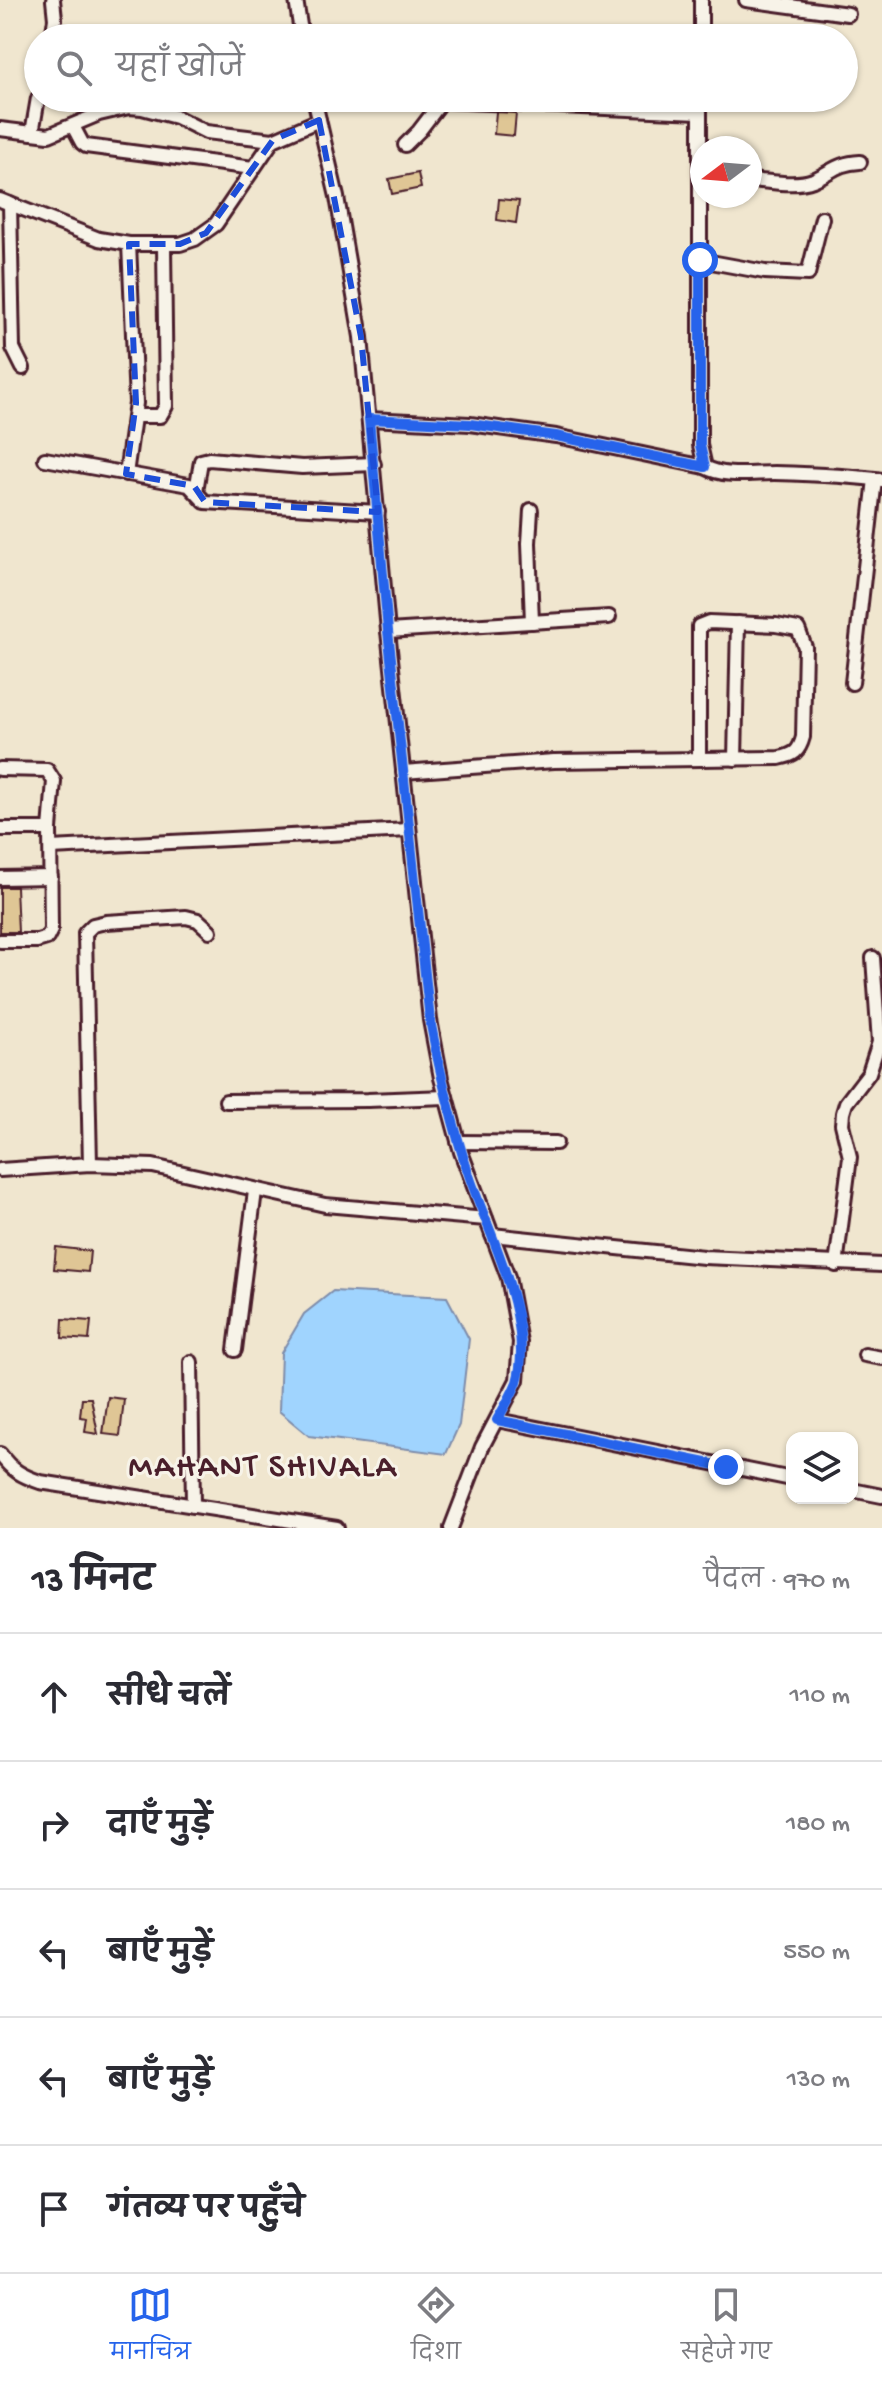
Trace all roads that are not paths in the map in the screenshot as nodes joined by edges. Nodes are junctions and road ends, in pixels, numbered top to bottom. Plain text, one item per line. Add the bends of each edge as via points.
1 (53, 0) edge
2 (296, 0) edge
3 (701, 0) edge
4 (746, 0) edge
5 (848, 14) dead end
6 (54, 24) edge
7 (300, 24) edge
8 (701, 24) edge
9 (36, 112) edge
10 (110, 112) edge
11 (157, 112) edge
12 (317, 112) edge
13 (433, 112) edge
14 (700, 112) edge
15 (319, 120) junction
16 (73, 126) junction
17 (0, 129) edge
18 (32, 133) junction
19 (700, 136) edge
20 (273, 140) junction
21 (405, 145) dead end
22 (860, 162) dead end
23 (253, 168) junction
24 (762, 181) edge
25 (5, 202) edge
26 (701, 208) edge
27 (822, 218) dead end
28 (129, 244) junction
29 (164, 246) junction
30 (700, 260) junction
31 (23, 368) dead end
32 (135, 416) junction
33 (369, 419) junction
34 (45, 459) dead end
35 (374, 464) junction
36 (705, 467) junction
37 (126, 474) junction
38 (878, 480) edge
39 (196, 491) junction
40 (531, 510) dead end
41 (378, 512) junction
42 (609, 617) dead end
43 (532, 622) junction
44 (738, 623) junction
45 (388, 631) junction
46 (852, 683) dead end
47 (699, 759) junction
48 (735, 759) junction
49 (0, 769) edge
50 (403, 772) junction
51 (0, 829) edge
52 (50, 829) junction
53 (409, 830) junction
54 (51, 848) junction
55 (51, 877) junction
56 (0, 878) edge
57 (210, 931) dead end
58 (0, 941) edge
59 (873, 958) dead end
60 (446, 1097) junction
61 (226, 1101) dead end
62 (458, 1142) junction
63 (556, 1143) dead end
64 (90, 1164) junction
65 (0, 1170) edge
66 (255, 1191) junction
67 (486, 1219) junction
68 (492, 1235) junction
69 (836, 1265) junction
70 (882, 1265) edge
71 (235, 1350) dead end
72 (865, 1355) dead end
73 (882, 1358) edge
74 (191, 1362) dead end
75 (497, 1420) junction
76 (0, 1454) edge
77 (786, 1478) edge
78 (858, 1491) edge
79 (882, 1496) edge
80 (193, 1506) junction
81 (337, 1528) edge
82 (451, 1528) edge

1 - 6 street
2 - 7 street
3 - 8 street
4 - 5 street
9 - 18 street
10 - 16 street
11 - 20 street via 206,132
12 - 15 street
13 - 21 street
14 - 19 street
15 - 20 street
15 - 33 street via 348,254
16 - 18 street via 49,135
16 - 23 street via 86,146
17 - 18 street
20 - 23 street
22 - 24 street via 846,162 799,183
23 - 29 street via 206,233
25 - 28 street via 99,239
25 - 31 street via 13,348
26 - 30 street
27 - 30 street via 808,274
28 - 29 street
28 - 32 street
29 - 32 street via 166,406 160,416
30 - 36 street via 700,445
32 - 37 street
33 - 35 street
33 - 36 street via 556,436
34 - 37 street
35 - 39 street via 302,467 209,459 199,465
35 - 41 street
36 - 38 street via 728,473
37 - 39 street via 189,485
38 - 46 street
39 - 41 street via 205,502
40 - 43 street
41 - 45 street
42 - 43 street
43 - 45 street
44 - 47 street via 699,626
44 - 48 street
44 - 48 street via 798,629 805,647 804,694 800,749 779,758
45 - 50 street
47 - 48 street
47 - 50 street via 540,761
49 - 52 street via 51,773
50 - 53 street
51 - 52 street
52 - 54 street
53 - 54 street
53 - 60 street via 430,1020
54 - 55 street
55 - 56 street
55 - 58 street via 49,935 37,941
57 - 64 street via 186,917 106,922 85,933
59 - 69 street via 879,1042 869,1073 843,1113 850,1157
60 - 61 street
60 - 62 street
62 - 63 street
62 - 67 street
64 - 65 street
64 - 66 street via 167,1169
66 - 67 street via 325,1205
66 - 71 street
67 - 68 street
68 - 69 street
68 - 75 street via 508,1277 520,1342 517,1380
69 - 70 street
72 - 73 street
74 - 80 street
75 - 77 street
75 - 82 street
76 - 80 street via 20,1475 40,1482
78 - 79 street
80 - 81 street

